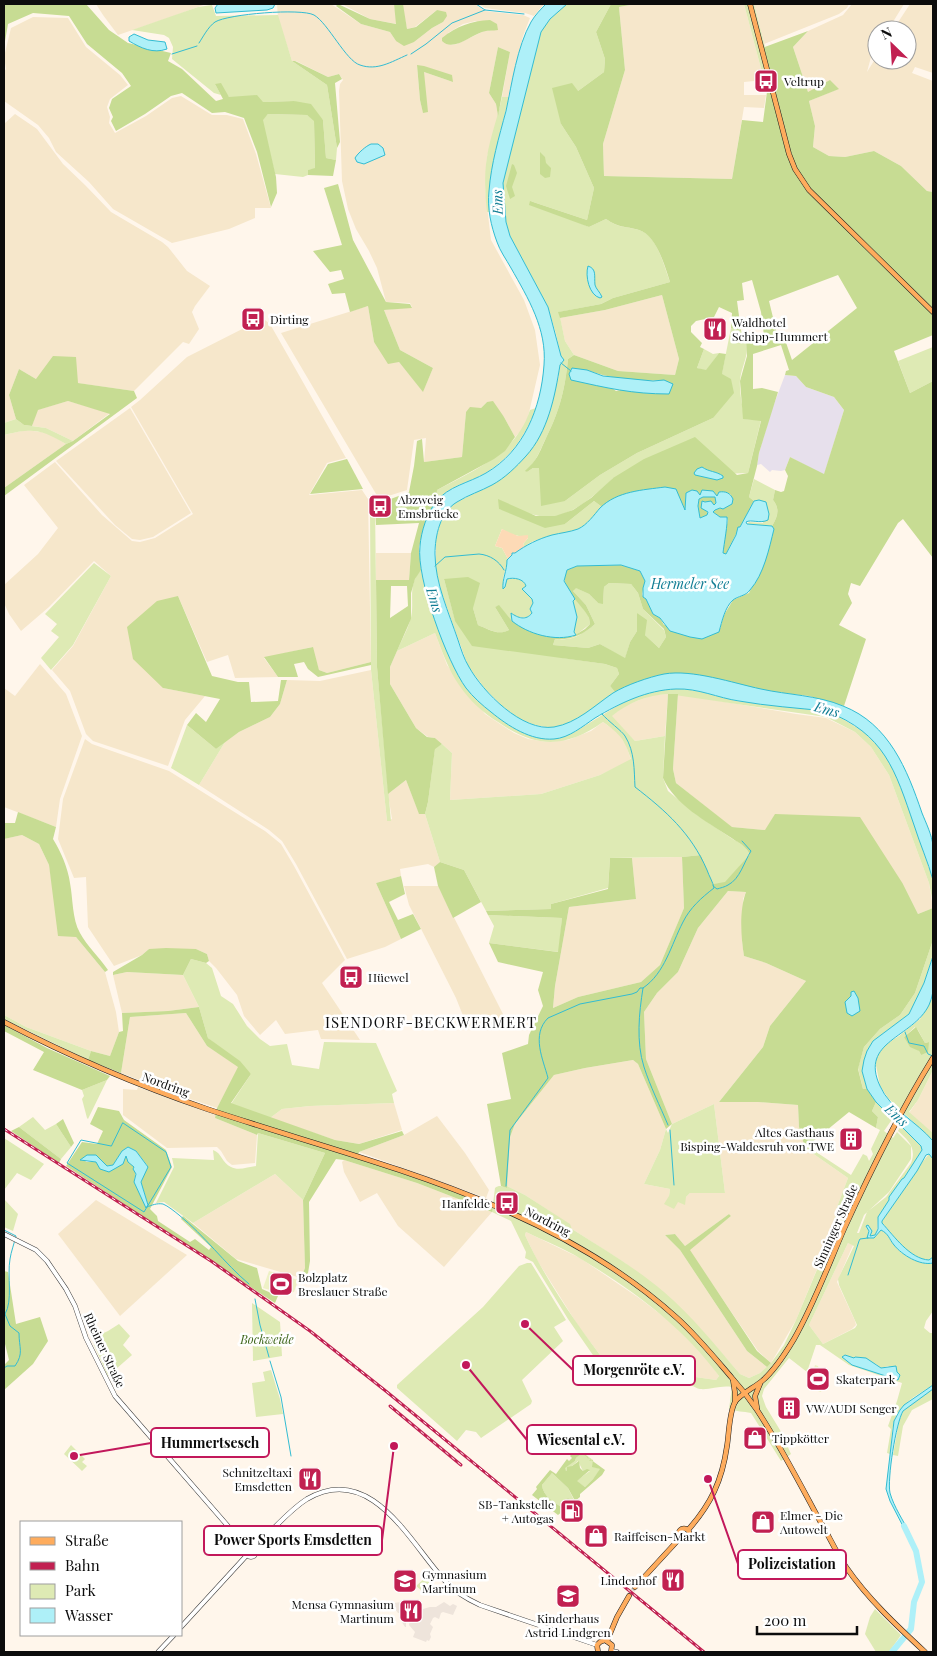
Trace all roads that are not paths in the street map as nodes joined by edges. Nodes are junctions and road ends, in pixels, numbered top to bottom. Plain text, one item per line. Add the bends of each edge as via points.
1 (750, 4) edge
2 (933, 312) edge
3 (4, 1022) edge
4 (933, 1058) edge
5 (4, 1234) edge
6 (732, 1379) junction
7 (764, 1379) junction
8 (745, 1393) junction
9 (735, 1402) junction
10 (757, 1409) junction
11 (247, 1548) junction
12 (254, 1548) junction
13 (246, 1555) junction
14 (635, 1587) tunnel mouth
15 (629, 1596) tunnel mouth
16 (182, 1626) edge
17 (173, 1636) edge
18 (607, 1641) junction
19 (597, 1645) junction
20 (158, 1652) edge
21 (598, 1652) edge
22 (614, 1652) edge
23 (925, 1652) edge

1 - 2 main road via 795,169 804,183
3 - 6 main road, Nordring via 104,1071 206,1108 424,1178 547,1230 600,1260 648,1293 706,1346
4 - 7 main road, Sinninger Straße via 876,1158 802,1324
5 - 11 street, Rheiner Straße via 36,1250 47,1261 75,1306 100,1369 121,1405
6 - 8 main road, Nordring
6 - 9 main road
7 - 8 main road, Sinninger Straße
7 - 10 main road via 755,1396
8 - 9 main road, Sinninger Straße
8 - 10 main road, Nordring
9 - 14 main road via 723,1469 708,1505 688,1530 688,1538 680,1538
10 - 23 main road, Nordring via 846,1566 873,1600
11 - 12 street
11 - 13 street
12 - 13 street via 254,1555
12 - 19 street via 297,1506 310,1498 336,1490 358,1493 390,1514 441,1577 468,1600
13 - 16 street
15 - 18 main road
17 - 20 street
18 - 19 main road
18 - 22 main road
19 - 21 main road

